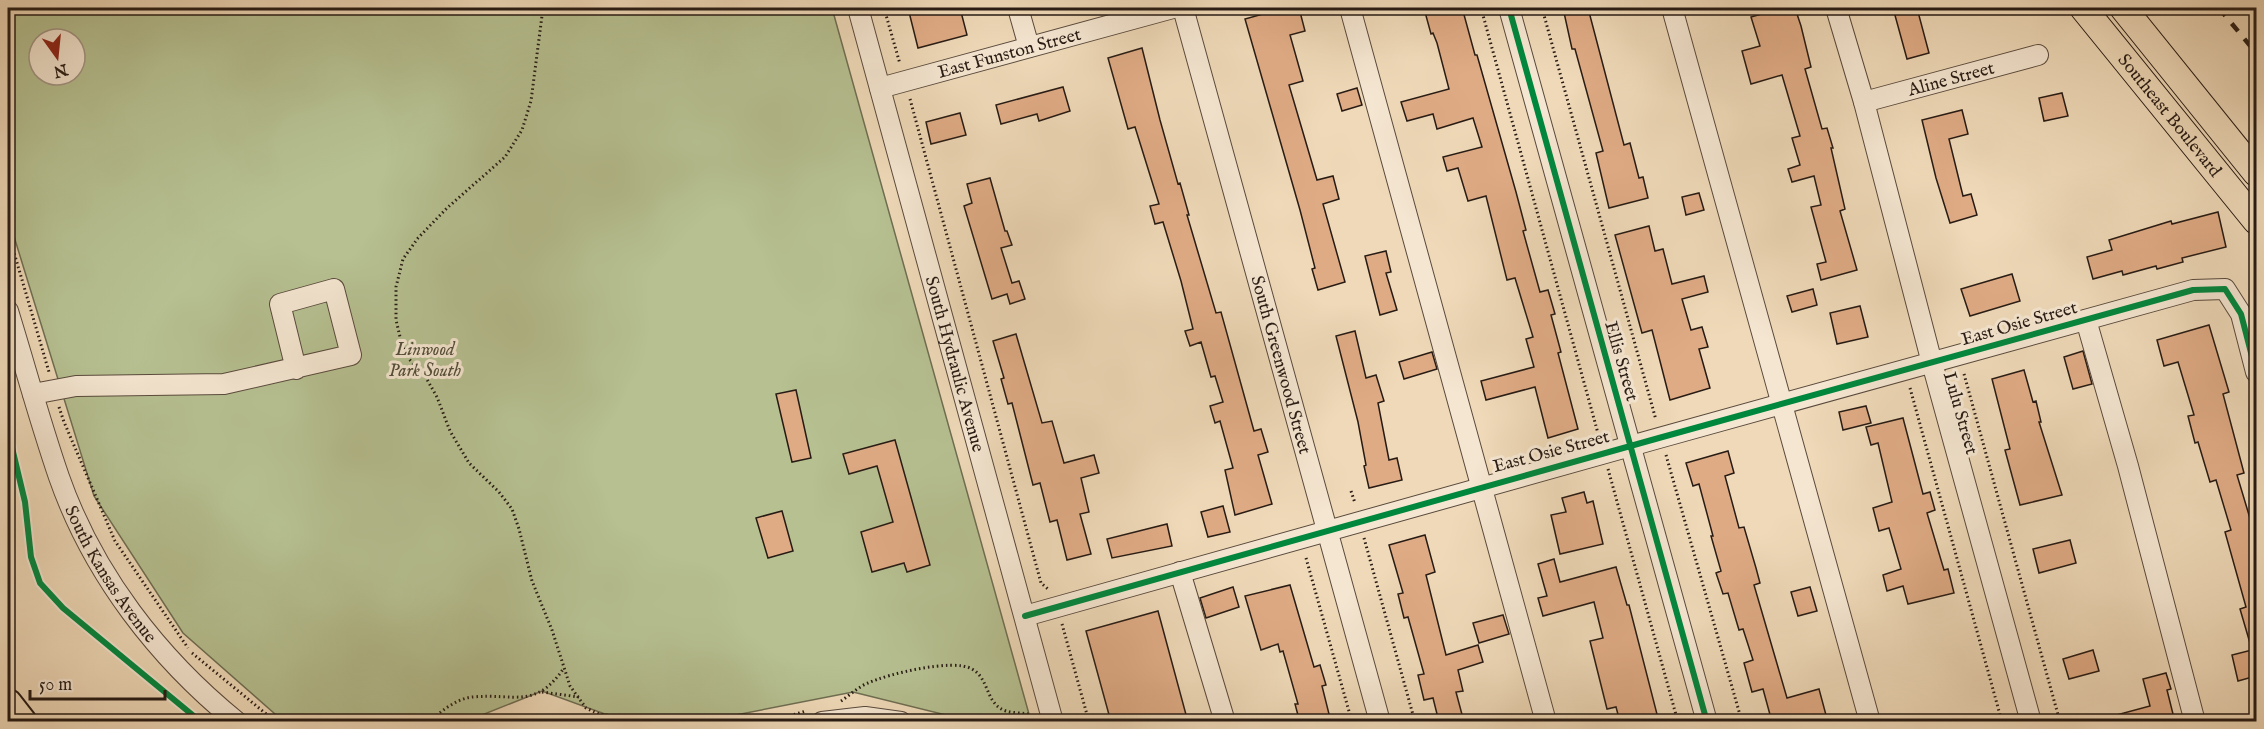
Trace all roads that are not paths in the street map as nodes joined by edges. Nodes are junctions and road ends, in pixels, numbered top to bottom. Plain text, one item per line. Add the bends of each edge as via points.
1 (858, 8) edge
2 (1018, 8) edge
3 (1173, 8) edge
4 (1183, 8) edge
5 (1350, 8) edge
6 (1509, 8) edge
7 (1672, 8) edge
8 (1836, 8) edge
9 (2083, 8) edge
10 (2123, 8) edge
11 (1029, 47) junction
12 (2038, 55) dead end
13 (880, 88) junction
14 (1864, 102) junction
15 (2256, 173) edge
16 (2256, 221) edge
17 (8, 311) edge
18 (2086, 320) junction
19 (1932, 363) junction
20 (296, 369) junction
21 (2256, 372) edge
22 (33, 394) junction
23 (1783, 404) junction
24 (1630, 445) junction
25 (1482, 486) junction
26 (1327, 530) junction
27 (1180, 572) junction
28 (1025, 616) junction
29 (8, 704) edge
30 (818, 716) edge
31 (22, 722) edge
32 (237, 722) edge
33 (902, 722) edge
34 (1053, 722) edge
35 (1225, 722) edge
36 (1380, 722) edge
37 (1546, 722) edge
38 (1707, 722) edge
39 (1870, 722) edge
40 (2031, 722) edge
41 (2195, 722) edge

1 - 13 street, South Hydraulic Avenue
2 - 11 street
3 - 11 street, East Funston Street
4 - 26 street, South Greenwood Street
5 - 25 street
6 - 24 street, Ellis Street
7 - 23 street
8 - 14 street, Lulu Street
9 - 16 main road, Southeast Boulevard
10 - 15 main road, Southeast Boulevard
11 - 13 street, East Funston Street
12 - 14 street, Aline Street
13 - 28 street, South Hydraulic Avenue
14 - 19 street, Lulu Street
17 - 22 street, South Kansas Avenue
18 - 19 street, East Osie Street
18 - 21 street, East Osie Street via 2193,290 2225,289 2241,314
18 - 41 street
19 - 23 street, East Osie Street
19 - 40 street, Lulu Street
20 - 20 street via 280,304 334,289 351,355
20 - 22 street via 224,384 76,386
22 - 32 street, South Kansas Avenue via 59,478 82,531 113,586 165,654
23 - 24 street, East Osie Street
23 - 39 street
24 - 25 street, East Osie Street
24 - 38 street, Ellis Street
25 - 26 street, East Osie Street
25 - 37 street
26 - 27 street, East Osie Street
26 - 36 street, South Greenwood Street
27 - 28 street, East Osie Street
27 - 35 street
28 - 34 street, South Hydraulic Avenue
29 - 31 highway
30 - 33 street

